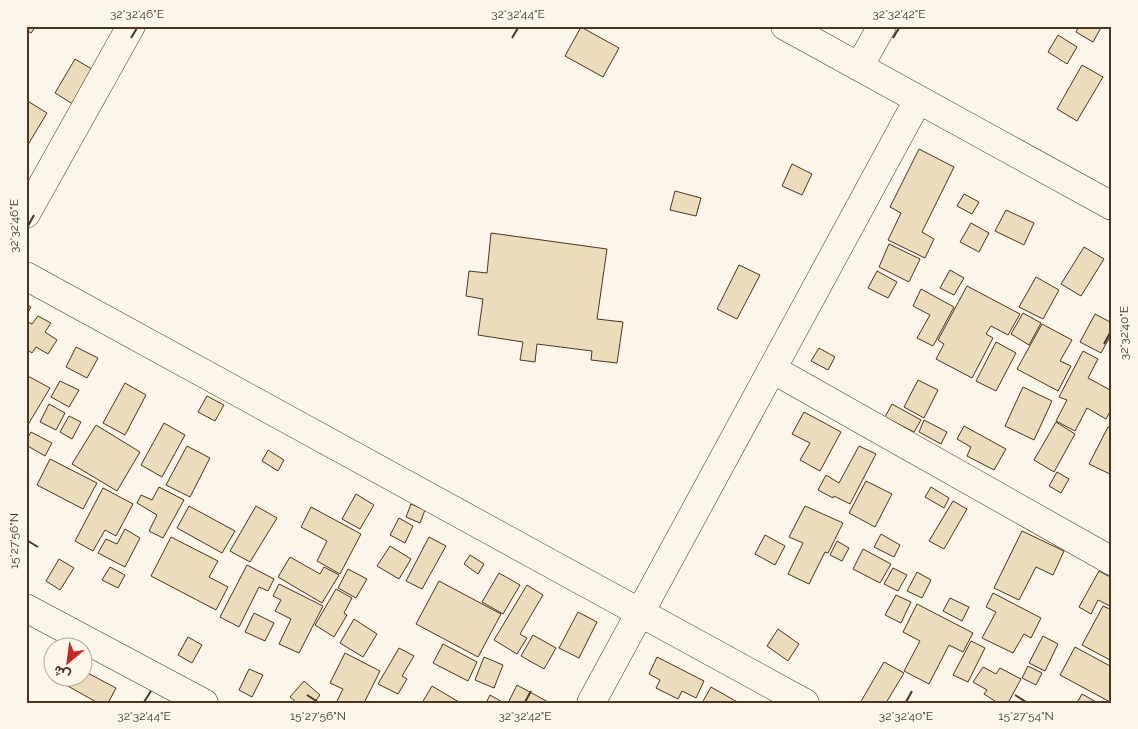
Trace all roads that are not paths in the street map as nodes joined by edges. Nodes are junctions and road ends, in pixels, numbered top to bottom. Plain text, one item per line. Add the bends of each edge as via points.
1 (131, 26) edge
2 (785, 26) edge
3 (882, 26) edge
4 (859, 67) junction
5 (918, 100) junction
6 (1112, 206) edge
7 (26, 214) edge
8 (26, 276) edge
9 (772, 369) junction
10 (1112, 561) edge
11 (26, 608) edge
12 (640, 612) junction
13 (204, 703) edge
14 (591, 703) edge
15 (805, 703) edge

1 - 7 street
2 - 4 street
3 - 4 street
4 - 5 street
5 - 6 street
5 - 9 street
8 - 12 street
9 - 10 street
9 - 12 street
11 - 13 street
12 - 14 street
12 - 15 street

